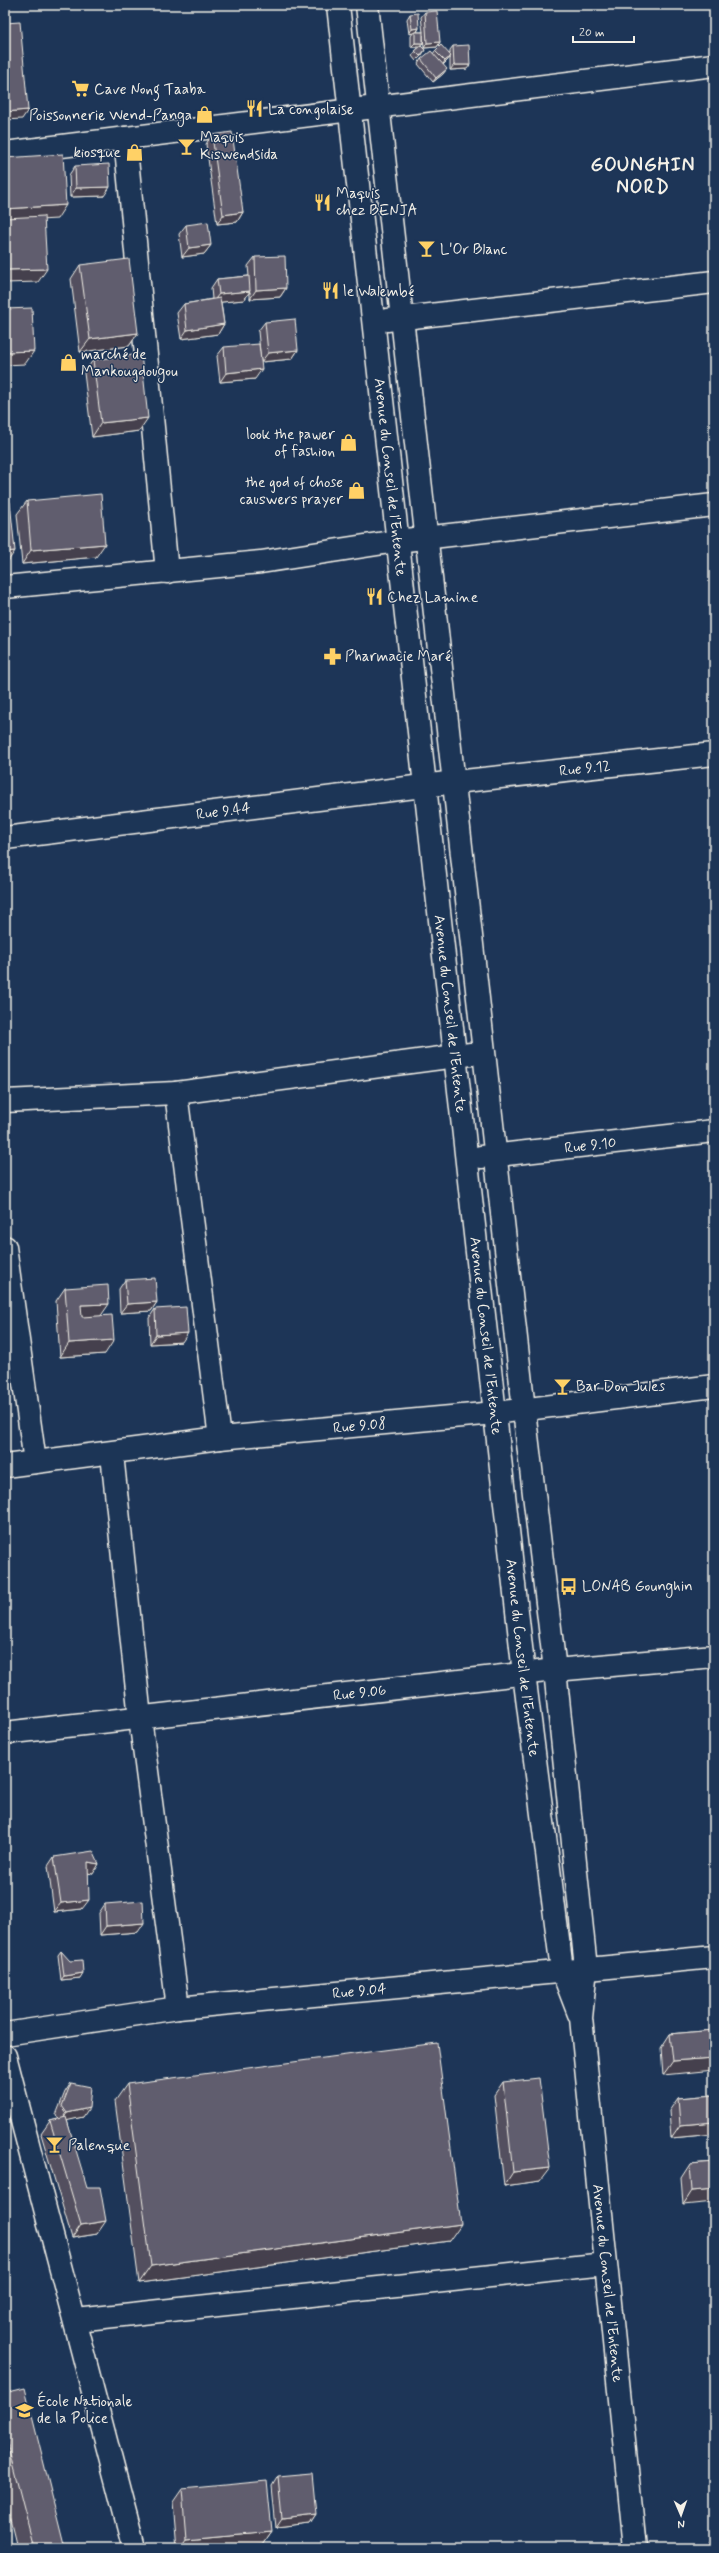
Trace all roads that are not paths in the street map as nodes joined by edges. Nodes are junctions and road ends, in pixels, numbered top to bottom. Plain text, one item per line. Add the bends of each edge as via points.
1 (338, 5) edge
2 (367, 5) edge
3 (714, 65) edge
4 (379, 106) junction
5 (349, 110) junction
6 (125, 138) junction
7 (5, 153) edge
8 (714, 282) edge
9 (402, 318) junction
10 (373, 321) junction
11 (714, 505) edge
12 (426, 538) junction
13 (397, 541) junction
14 (167, 572) junction
15 (5, 587) edge
16 (714, 754) edge
17 (455, 782) junction
18 (426, 786) junction
19 (10, 836) edge
20 (484, 1051) junction
21 (456, 1056) junction
22 (176, 1093) junction
23 (5, 1101) edge
24 (714, 1131) edge
25 (495, 1155) junction
26 (466, 1158) junction
27 (5, 1247) edge
28 (714, 1386) edge
29 (524, 1410) junction
30 (495, 1413) junction
31 (220, 1438) junction
32 (112, 1454) junction
33 (35, 1462) junction
34 (5, 1466) edge
35 (714, 1656) edge
36 (555, 1670) junction
37 (524, 1674) junction
38 (140, 1718) junction
39 (5, 1733) edge
40 (714, 1957) edge
41 (586, 1968) junction
42 (562, 1970) junction
43 (178, 2008) junction
44 (581, 2018) junction
45 (5, 2034) edge
46 (5, 2056) edge
47 (605, 2264) junction
48 (76, 2320) junction
49 (134, 2548) edge
50 (636, 2548) edge

1 - 5 street, Avenue du Conseil de l'Entente
2 - 4 street, Avenue du Conseil de l'Entente
3 - 4 street
4 - 5 street
4 - 9 street, Avenue du Conseil de l'Entente
5 - 6 street
5 - 10 street, Avenue du Conseil de l'Entente
6 - 7 street
6 - 14 street
8 - 9 street
9 - 10 street
9 - 12 street, Avenue du Conseil de l'Entente
10 - 13 street, Avenue du Conseil de l'Entente
11 - 12 street
12 - 13 street
12 - 17 street, Avenue du Conseil de l'Entente
13 - 14 street via 261,562
13 - 18 street, Avenue du Conseil de l'Entente
14 - 15 street
16 - 17 street, Rue 9.12
17 - 18 street, Rue 9.12
17 - 20 street, Avenue du Conseil de l'Entente
18 - 19 street, Rue 9.44
18 - 21 street, Avenue du Conseil de l'Entente
20 - 21 street
20 - 25 street, Avenue du Conseil de l'Entente
21 - 22 street
21 - 26 street, Avenue du Conseil de l'Entente
22 - 23 street
22 - 31 street
24 - 25 street, Rue 9.10
25 - 26 street, Rue 9.10
25 - 29 street, Avenue du Conseil de l'Entente
26 - 30 street, Avenue du Conseil de l'Entente
27 - 33 street
28 - 29 street, Rue 9.08
29 - 30 street, Rue 9.08
29 - 36 street, Avenue du Conseil de l'Entente
30 - 31 street, Rue 9.08
30 - 37 street, Avenue du Conseil de l'Entente
31 - 32 street, Rue 9.08
32 - 33 street, Rue 9.08
32 - 38 street
33 - 34 street, Rue 9.08
35 - 36 street, Rue 9.06
36 - 37 street, Rue 9.06
36 - 41 street, Avenue du Conseil de l'Entente
37 - 38 street, Rue 9.06
37 - 42 street, Avenue du Conseil de l'Entente
38 - 39 street, Rue 9.06
38 - 43 street
40 - 41 street, Rue 9.04
41 - 42 street, Rue 9.04
41 - 44 street, Avenue du Conseil de l'Entente
42 - 43 street, Rue 9.04
42 - 44 street, Avenue du Conseil de l'Entente
43 - 45 street, Rue 9.04
44 - 47 street, Avenue du Conseil de l'Entente
46 - 48 street
47 - 48 street
47 - 50 street, Avenue du Conseil de l'Entente
48 - 49 street

